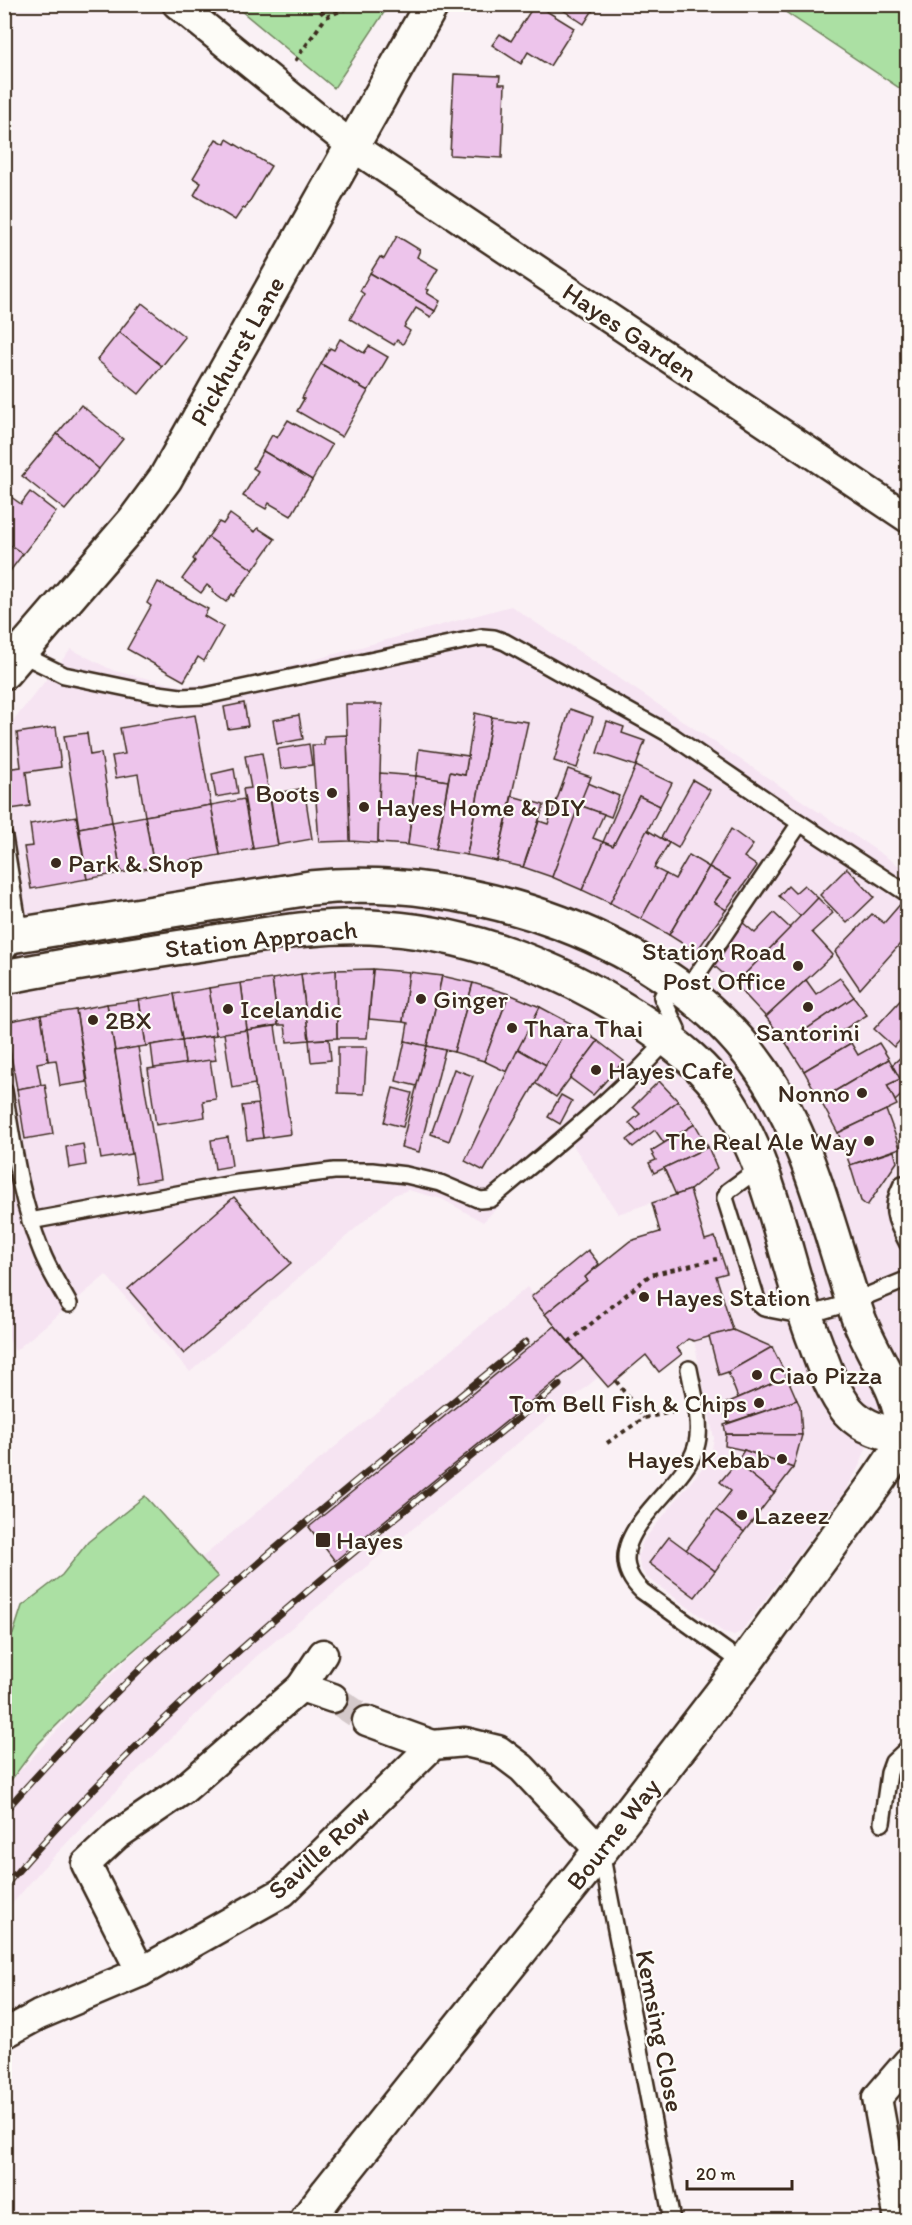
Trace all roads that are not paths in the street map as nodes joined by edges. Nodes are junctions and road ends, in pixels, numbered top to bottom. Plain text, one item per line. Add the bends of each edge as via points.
1 (177, 4) edge
2 (432, 4) edge
3 (352, 146) junction
4 (908, 518) edge
5 (12, 662) edge
6 (800, 823) junction
7 (4, 837) edge
8 (908, 894) edge
9 (10, 943) edge
10 (4, 977) edge
11 (678, 986) junction
12 (668, 1039) junction
13 (4, 1091) edge
14 (760, 1167) junction
15 (902, 1184) dead end
16 (30, 1221) junction
17 (908, 1244) edge
18 (908, 1279) edge
19 (852, 1302) junction
20 (69, 1304) dead end
21 (805, 1316) junction
22 (689, 1369) dead end
23 (907, 1437) edge
24 (322, 1654) dead end
25 (744, 1664) junction
26 (301, 1687) junction
27 (333, 1698) tunnel mouth
28 (367, 1721) tunnel mouth
29 (433, 1745) junction
30 (908, 1748) edge
31 (882, 1822) dead end
32 (600, 1851) junction
33 (141, 1972) junction
34 (4, 2034) edge
35 (908, 2062) edge
36 (307, 2220) edge
37 (672, 2220) edge
38 (899, 2220) edge

1 - 3 street, Hayes Garden
2 - 3 street, Pickhurst Lane
3 - 4 street, Hayes Garden
3 - 5 street, Pickhurst Lane via 165,478 134,520
5 - 6 lane via 181,697 205,696 482,637 494,638 652,723
6 - 8 lane
6 - 11 lane
7 - 9 lane
9 - 11 street, Station Approach via 310,888 416,888 538,914 591,935
10 - 12 street, Station Approach via 265,934 385,928 453,938 528,962 596,993
11 - 12 lane via 662,997 676,1029
11 - 19 street, Station Approach via 736,1037 776,1095 809,1169
12 - 14 street, Station Approach via 691,1057 724,1095
12 - 16 lane via 640,1070 491,1199 480,1200 440,1183 406,1175 334,1171 238,1183
13 - 16 lane via 18,1178
14 - 21 street, Station Approach
14 - 21 lane via 728,1191 725,1198 741,1252 758,1303 764,1308
15 - 17 lane via 893,1210
16 - 20 lane
18 - 19 lane
19 - 21 lane
19 - 23 street, Station Approach via 889,1380
21 - 23 street, Station Approach via 827,1375 850,1413 867,1426
22 - 25 lane via 699,1432 696,1447 690,1462 633,1533 626,1570 642,1591
23 - 25 street, Bourne Way
24 - 26 street
25 - 32 street, Bourne Way
26 - 27 street
26 - 33 street via 183,1790 117,1835 86,1864
28 - 29 street
29 - 32 street via 465,1742 498,1750 522,1768
29 - 33 street, Saville Row via 283,1892
30 - 31 lane via 893,1761
32 - 36 street, Bourne Way
32 - 37 lane, Kemsing Close
33 - 34 street, Saville Row
35 - 38 street via 877,2098

